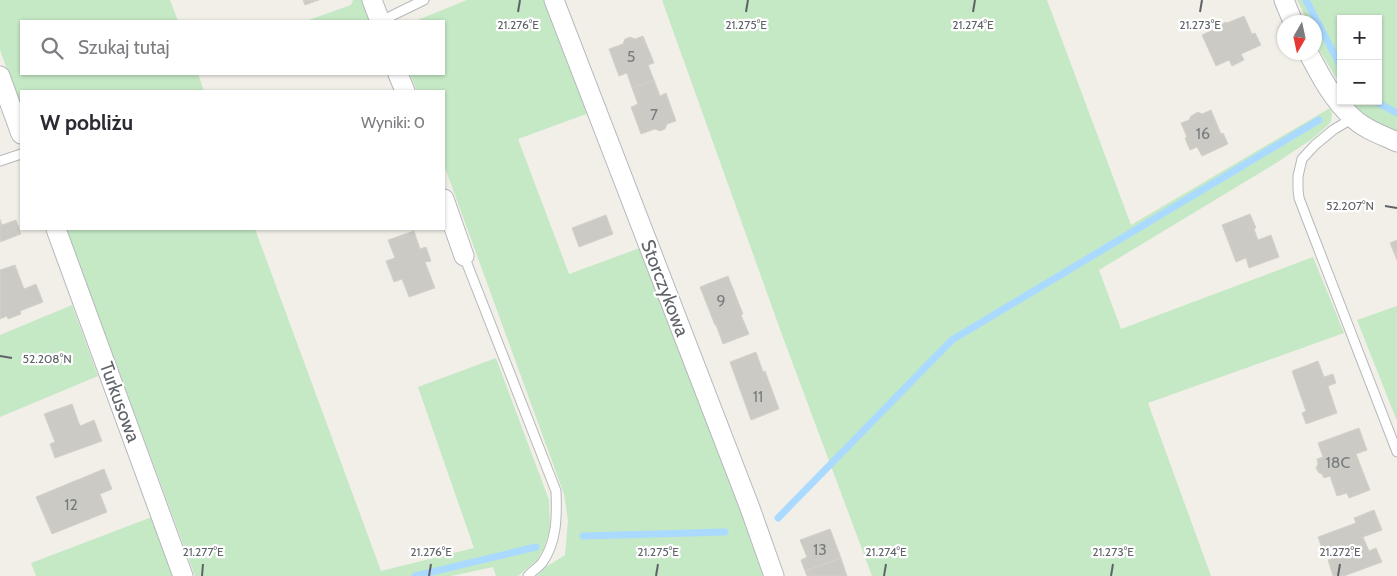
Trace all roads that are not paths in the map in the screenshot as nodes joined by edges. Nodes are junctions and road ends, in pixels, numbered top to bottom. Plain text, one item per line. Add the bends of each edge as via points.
1 (372, 0) edge
2 (424, 0) edge
3 (554, 0) edge
4 (1284, 0) edge
5 (1291, 15) edge
6 (380, 20) edge
7 (382, 20) edge
8 (1312, 60) edge
9 (398, 75) edge
10 (0, 76) edge
11 (405, 90) edge
12 (1353, 118) junction
13 (20, 131) edge
14 (1397, 142) edge
15 (20, 154) edge
16 (0, 161) edge
17 (445, 202) edge
18 (56, 230) edge
19 (464, 256) joint
20 (1397, 452) edge
21 (183, 576) edge
22 (528, 576) edge
23 (774, 576) edge

1 - 6 street
2 - 7 lane
3 - 23 street, Storczykowa
4 - 5 street
8 - 12 street
9 - 11 street
10 - 13 street
12 - 14 street
12 - 20 lane via 1333,130 1302,159 1298,176 1299,198
15 - 16 lane
17 - 19 street
18 - 21 street, Turkusowa
19 - 22 lane via 556,491 556,529 551,546 541,564

